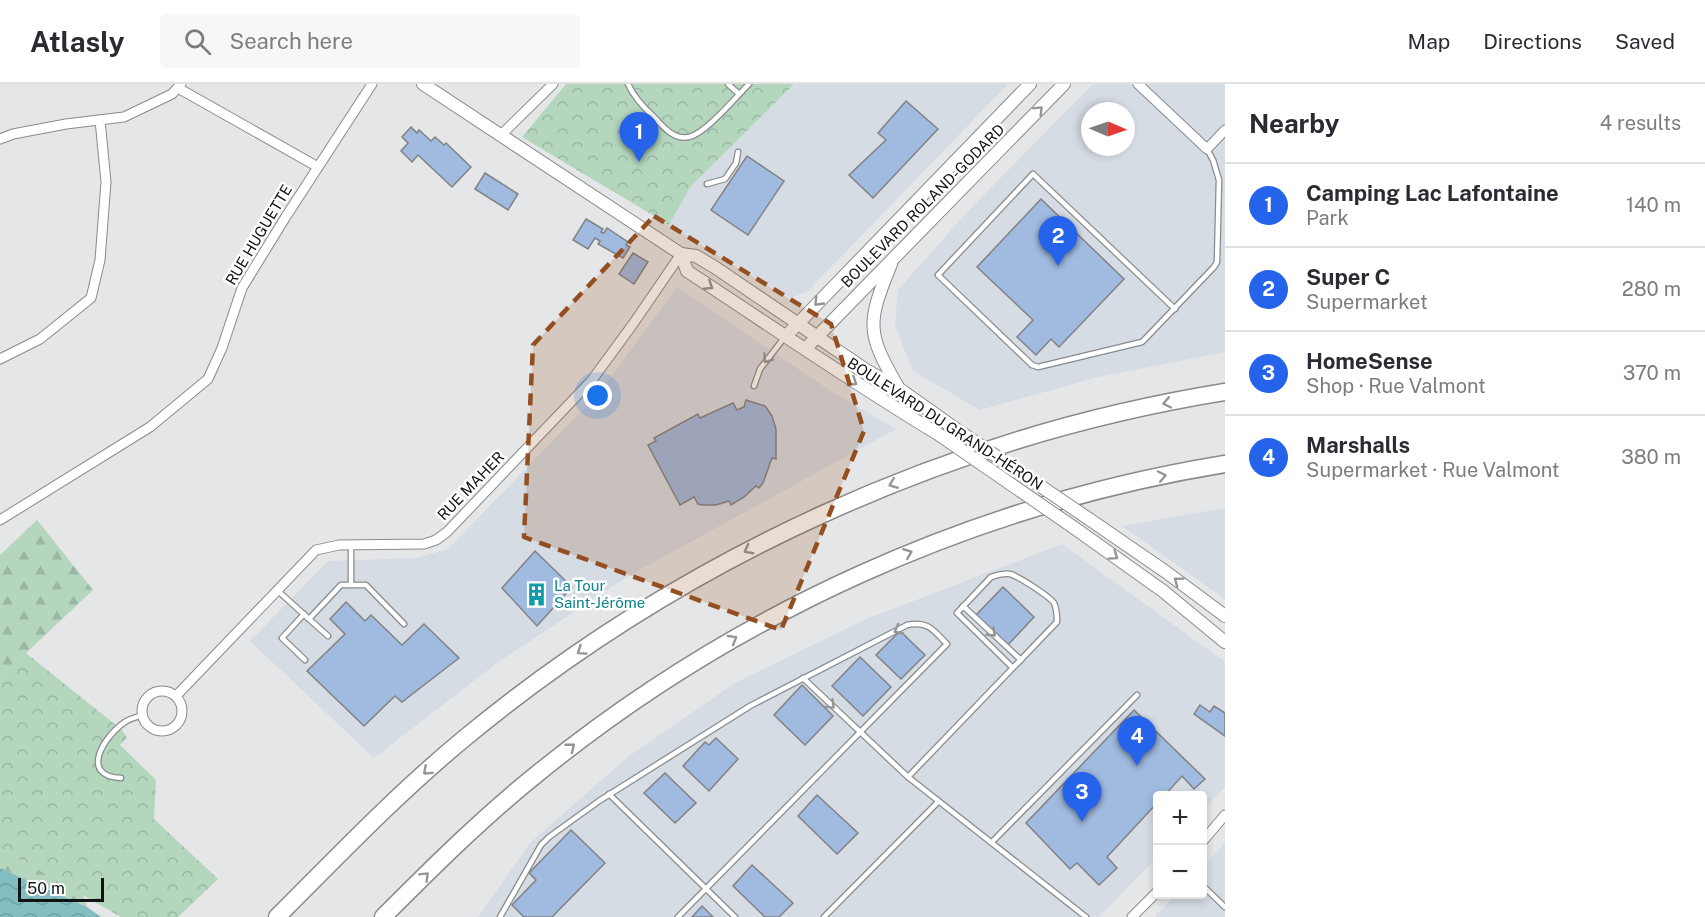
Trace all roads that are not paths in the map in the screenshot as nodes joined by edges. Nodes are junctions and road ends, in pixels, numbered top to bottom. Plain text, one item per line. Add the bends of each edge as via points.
1 (372, 84) edge
2 (423, 84) edge
3 (553, 84) edge
4 (628, 84) edge
5 (728, 84) edge
6 (749, 84) edge
7 (1030, 84) edge
8 (1064, 84) edge
9 (1138, 84) edge
10 (180, 86) edge
11 (739, 94) junction
12 (100, 120) junction
13 (1225, 130) edge
14 (501, 135) junction
15 (0, 138) edge
16 (1206, 149) junction
17 (738, 152) dead end
18 (318, 167) junction
19 (707, 184) dead end
20 (681, 254) junction
21 (895, 256) junction
22 (1175, 309) junction
23 (798, 322) junction
24 (786, 336) junction
25 (817, 336) junction
26 (805, 349) junction
27 (0, 359) edge
28 (754, 386) dead end
29 (898, 388) junction
30 (1225, 392) edge
31 (1225, 464) edge
32 (0, 520) edge
33 (351, 544) junction
34 (351, 585) junction
35 (277, 590) junction
36 (963, 606) junction
37 (304, 614) junction
38 (1225, 616) edge
39 (309, 619) junction
40 (404, 624) dead end
41 (328, 636) dead end
42 (1225, 642) edge
43 (305, 660) dead end
44 (1021, 660) junction
45 (1013, 668) junction
46 (802, 678) junction
47 (1137, 695) dead end
48 (176, 696) junction
49 (143, 715) junction
50 (860, 732) junction
51 (908, 777) junction
52 (121, 778) dead end
53 (609, 794) junction
54 (938, 802) junction
55 (1225, 815) edge
56 (1207, 837) edge
57 (992, 842) junction
58 (706, 889) junction
59 (1207, 889) edge
60 (1153, 896) edge
61 (1225, 907) edge
62 (278, 917) edge
63 (383, 917) edge
64 (500, 917) edge
65 (678, 917) edge
66 (735, 917) edge
67 (824, 917) edge
68 (1086, 917) edge
69 (1132, 917) edge

1 - 18 street, RUE HUGUETTE
2 - 14 street, BOULEVARD DU GRAND-HÉRON
3 - 14 street
4 - 11 lane via 634,97 666,131 689,137 703,130
5 - 11 lane
6 - 11 lane
7 -> 23 street, BOULEVARD ROLAND-GODARD
21 -> 8 street, BOULEVARD ROLAND-GODARD
9 - 16 street
10 - 12 street via 172,94 124,117
10 - 18 street
12 - 15 street
12 - 27 street via 106,182 100,260 91,298 40,339
13 - 16 street
14 - 20 street, BOULEVARD DU GRAND-HÉRON
16 - 22 lane via 1219,180 1216,262
17 - 19 lane via 725,179
18 - 32 street, RUE HUGUETTE via 242,288 208,379 150,427
20 - 23 street, BOULEVARD DU GRAND-HÉRON via 696,256
20 -> 24 street, BOULEVARD DU GRAND-HÉRON via 687,272
20 - 33 street, RUE MAHER via 592,380 447,532 424,544
21 - 25 street, BOULEVARD ROLAND-GODARD
21 - 29 street via 875,304 873,326 881,357
22 - 22 lane via 1033,174 938,275 1038,367 1142,342
23 - 24 street, BOULEVARD ROLAND-GODARD
23 - 25 street, BOULEVARD DU GRAND-HÉRON
24 - 26 street, BOULEVARD DU GRAND-HÉRON
24 -> 28 lane via 760,369
25 - 26 street, BOULEVARD ROLAND-GODARD
25 - 29 street, BOULEVARD DU GRAND-HÉRON
26 -> 42 street, BOULEVARD DU GRAND-HÉRON, bridge via 1073,527 1163,591
38 -> 29 street, BOULEVARD DU GRAND-HÉRON, bridge
30 -> 62 highway via 1093,419 955,461 829,511 688,582 563,663 474,731 385,809
63 -> 31 highway via 486,818 588,734 677,673 764,622 869,570 991,522 1105,489
33 - 34 lane
33 - 35 street, RUE MAHER via 316,550
34 - 39 lane via 342,585
34 - 40 lane via 366,585
35 - 37 lane
35 - 48 street, RUE MAHER
36 -> 44 lane
36 - 44 lane via 997,574 1012,574 1048,597 1054,604 1057,622
36 - 45 lane via 957,613
37 - 39 lane
37 - 43 lane via 282,638
39 - 41 lane
44 - 45 lane
45 - 51 lane
46 -> 50 lane
50 -> 46 lane via 947,644 927,625 908,625
46 - 53 lane
47 - 57 lane
48 - 49 street via 165,691 154,693 144,702
48 - 49 street via 182,713 171,728 154,728
49 - 52 lane via 123,723 99,751 101,769 109,776
50 - 51 lane
50 - 58 lane
51 - 54 lane
53 - 58 lane
53 - 64 lane via 549,837 532,858
54 - 57 lane
54 - 67 lane
55 - 56 street
57 - 68 lane
58 - 65 lane
58 - 66 lane
59 - 61 lane
60 - 69 street

